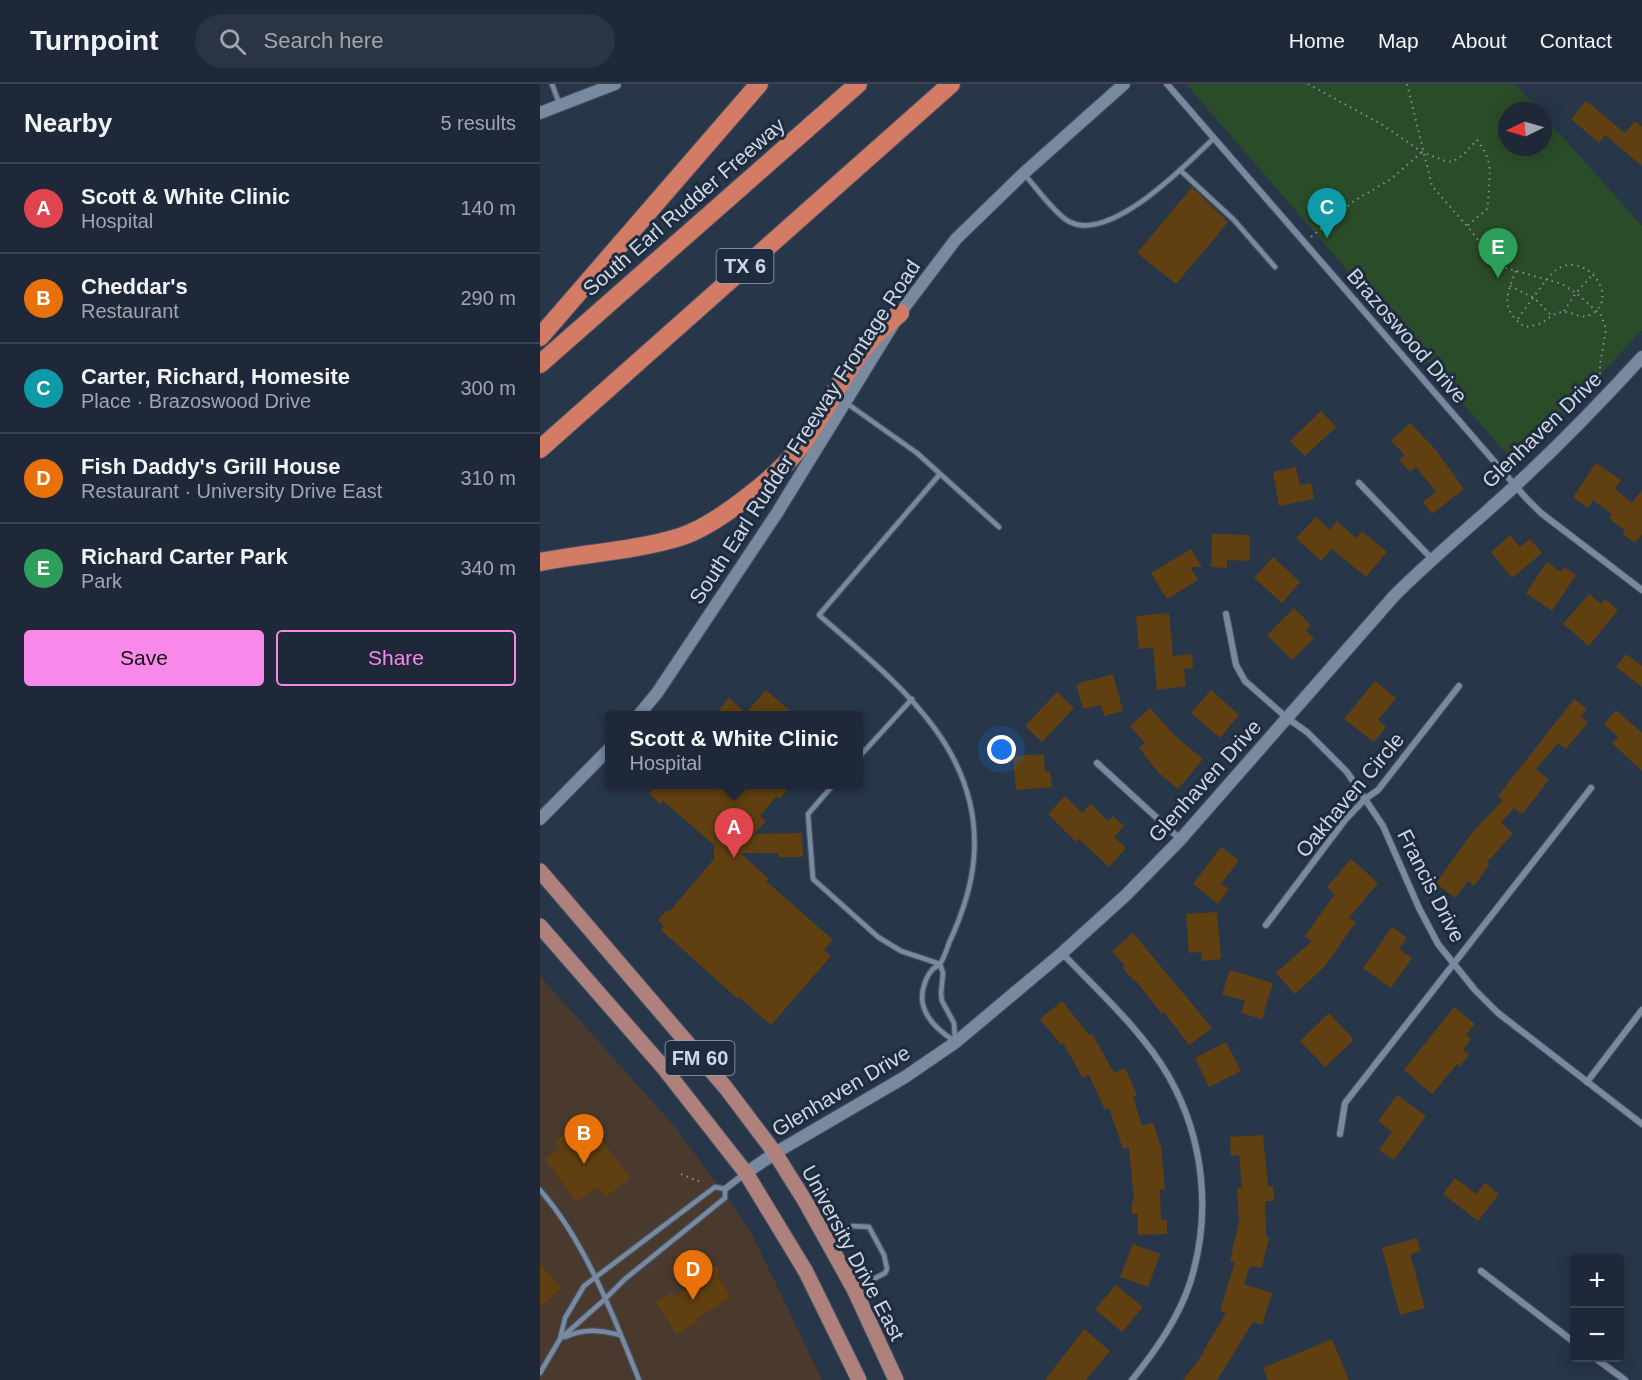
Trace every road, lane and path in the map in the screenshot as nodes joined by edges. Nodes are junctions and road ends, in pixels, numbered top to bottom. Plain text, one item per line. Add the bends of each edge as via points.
1 (552, 84) edge
2 (615, 84) edge
3 (759, 84) edge
4 (858, 84) edge
5 (951, 84) edge
6 (1124, 84) edge
7 (1167, 84) edge
8 (1308, 84) edge
9 (1407, 84) edge
10 (560, 106) junction
11 (540, 113) edge
12 (1214, 138) junction
13 (1422, 152) junction
14 (1180, 170) junction
15 (1024, 173) junction
16 (1467, 226) junction
17 (1304, 242) junction
18 (1275, 267) dead end
19 (1516, 271) junction
20 (1594, 273) junction
21 (1548, 280) junction
22 (1510, 286) junction
23 (1576, 293) junction
24 (1534, 298) junction
25 (1596, 310) junction
26 (1564, 311) junction
27 (900, 313) junction
28 (1552, 315) junction
29 (1516, 321) junction
30 (540, 337) edge
31 (1642, 357) edge
32 (540, 364) edge
33 (844, 402) junction
34 (1600, 402) junction
35 (540, 449) edge
36 (940, 474) junction
37 (1359, 483) dead end
38 (1515, 486) junction
39 (999, 527) dead end
40 (1432, 559) junction
41 (540, 562) edge
42 (1642, 590) edge
43 (1226, 614) dead end
44 (1459, 686) dead end
45 (912, 699) junction
46 (642, 711) edge
47 (1287, 718) junction
48 (605, 752) edge
49 (863, 753) edge
50 (1096, 763) dead end
51 (1591, 788) dead end
52 (830, 789) edge
53 (1365, 799) junction
54 (540, 819) edge
55 (1180, 840) junction
56 (540, 871) edge
57 (1266, 925) dead end
58 (543, 931) edge
59 (1062, 953) junction
60 (1453, 963) junction
61 (940, 964) junction
62 (1642, 1010) edge
63 (956, 1042) junction
64 (1587, 1082) junction
65 (1642, 1124) edge
66 (1340, 1134) dead end
67 (775, 1153) junction
68 (746, 1173) junction
69 (681, 1174) dead end
70 (706, 1185) dead end
71 (725, 1189) junction
72 (540, 1190) edge
73 (827, 1239) junction
74 (1481, 1270) dead end
75 (594, 1278) junction
76 (854, 1289) junction
77 (604, 1300) junction
78 (620, 1335) junction
79 (1570, 1338) edge
80 (560, 1339) junction
81 (540, 1356) edge
82 (546, 1361) junction
83 (1600, 1362) edge
84 (540, 1373) edge
85 (639, 1380) edge
86 (858, 1380) edge
87 (896, 1380) edge
88 (1132, 1380) edge
89 (1625, 1380) edge

1 - 10 lane
2 - 10 street
3 - 30 highway
4 - 32 highway, South Earl Rudder Freeway / TX 6
5 - 35 highway, TX 6
6 - 15 street, South Earl Rudder Freeway Frontage Road
7 - 12 street, Brazoswood Drive
8 - 13 path via 1381,124
9 - 13 path
10 - 11 street
12 - 14 lane
12 - 17 street, Brazoswood Drive
13 - 16 path via 1432,186
13 - 16 path via 1448,162 1463,155 1477,140 1484,150 1490,168 1487,209
13 - 17 path
14 - 15 lane via 1132,208 1083,224 1069,221 1057,211
14 - 18 lane via 1234,220
15 - 27 street, South Earl Rudder Freeway Frontage Road via 956,239
16 - 19 path via 1498,266
17 - 38 street, Brazoswood Drive
19 - 21 path
19 - 22 path
20 - 21 path via 1563,266
20 - 23 path
20 - 25 path via 1602,300
21 - 23 path
21 - 24 path
22 - 24 path
22 - 29 path via 1506,301
23 - 25 path
23 - 26 path
24 - 28 path
24 - 29 path
25 - 26 path via 1589,316 1578,317
25 - 34 path via 1606,329 1600,365
26 - 28 path
27 - 33 street, South Earl Rudder Freeway Frontage Road
27 - 41 highway via 867,343 798,450 756,491 682,536 646,546
28 - 29 path via 1541,324 1525,327
31 - 34 street, Glenhaven Drive
33 - 36 lane
33 - 46 street, South Earl Rudder Freeway Frontage Road via 770,523
34 - 38 street, Glenhaven Drive
36 - 39 lane
36 - 45 lane via 819,615
37 - 40 street
38 - 40 street, Glenhaven Drive
38 - 42 street, Brazoswood Drive via 1541,513
40 - 47 street, Glenhaven Drive via 1394,596
43 - 47 street, Francis Drive via 1236,665 1245,681
44 - 53 street, Oakhaven Circle via 1384,783
45 - 49 lane
45 - 61 lane via 957,763 972,812 974,854 968,896
47 - 53 street, Francis Drive via 1323,747
47 - 55 street, Glenhaven Drive
48 - 54 street
50 - 55 street
51 - 60 street
52 - 61 lane via 808,814 813,879 878,937 901,951
53 - 57 street, Oakhaven Circle
53 - 60 street, Francis Drive via 1383,826 1438,944
55 - 59 street, Glenhaven Drive
56 - 67 main road, University Drive East / FM 60 via 726,1088
58 - 68 main road, FM 60 via 663,1067
59 - 63 street, Glenhaven Drive
59 - 88 street via 1145,1043 1168,1075 1188,1116 1198,1149 1202,1213 1190,1284 1176,1316
60 - 64 street, Francis Drive via 1498,1013
60 - 66 street via 1345,1103
61 - 63 lane via 942,1001 954,1023
61 - 63 lane via 928,976 923,1005 939,1031
62 - 64 street
63 - 67 street, Glenhaven Drive via 905,1077
64 - 65 street, Francis Drive
67 - 68 street, Glenhaven Drive
67 - 73 main road, University Drive East / FM 60
68 - 71 street
68 - 86 main road, FM 60 via 806,1272
69 - 70 path
71 - 75 lane via 715,1187
71 - 77 lane via 725,1198
72 - 75 lane via 567,1226
73 - 76 main road, University Drive East / FM 60
73 - 76 lane via 854,1226 869,1227 887,1263 885,1273
74 - 79 street
75 - 77 lane
75 - 80 lane via 584,1286 565,1318
76 - 87 main road, University Drive East / FM 60
77 - 78 lane
77 - 80 lane
78 - 80 lane via 579,1331
78 - 85 lane
80 - 82 lane
81 - 82 lane
82 - 84 lane
83 - 89 street

